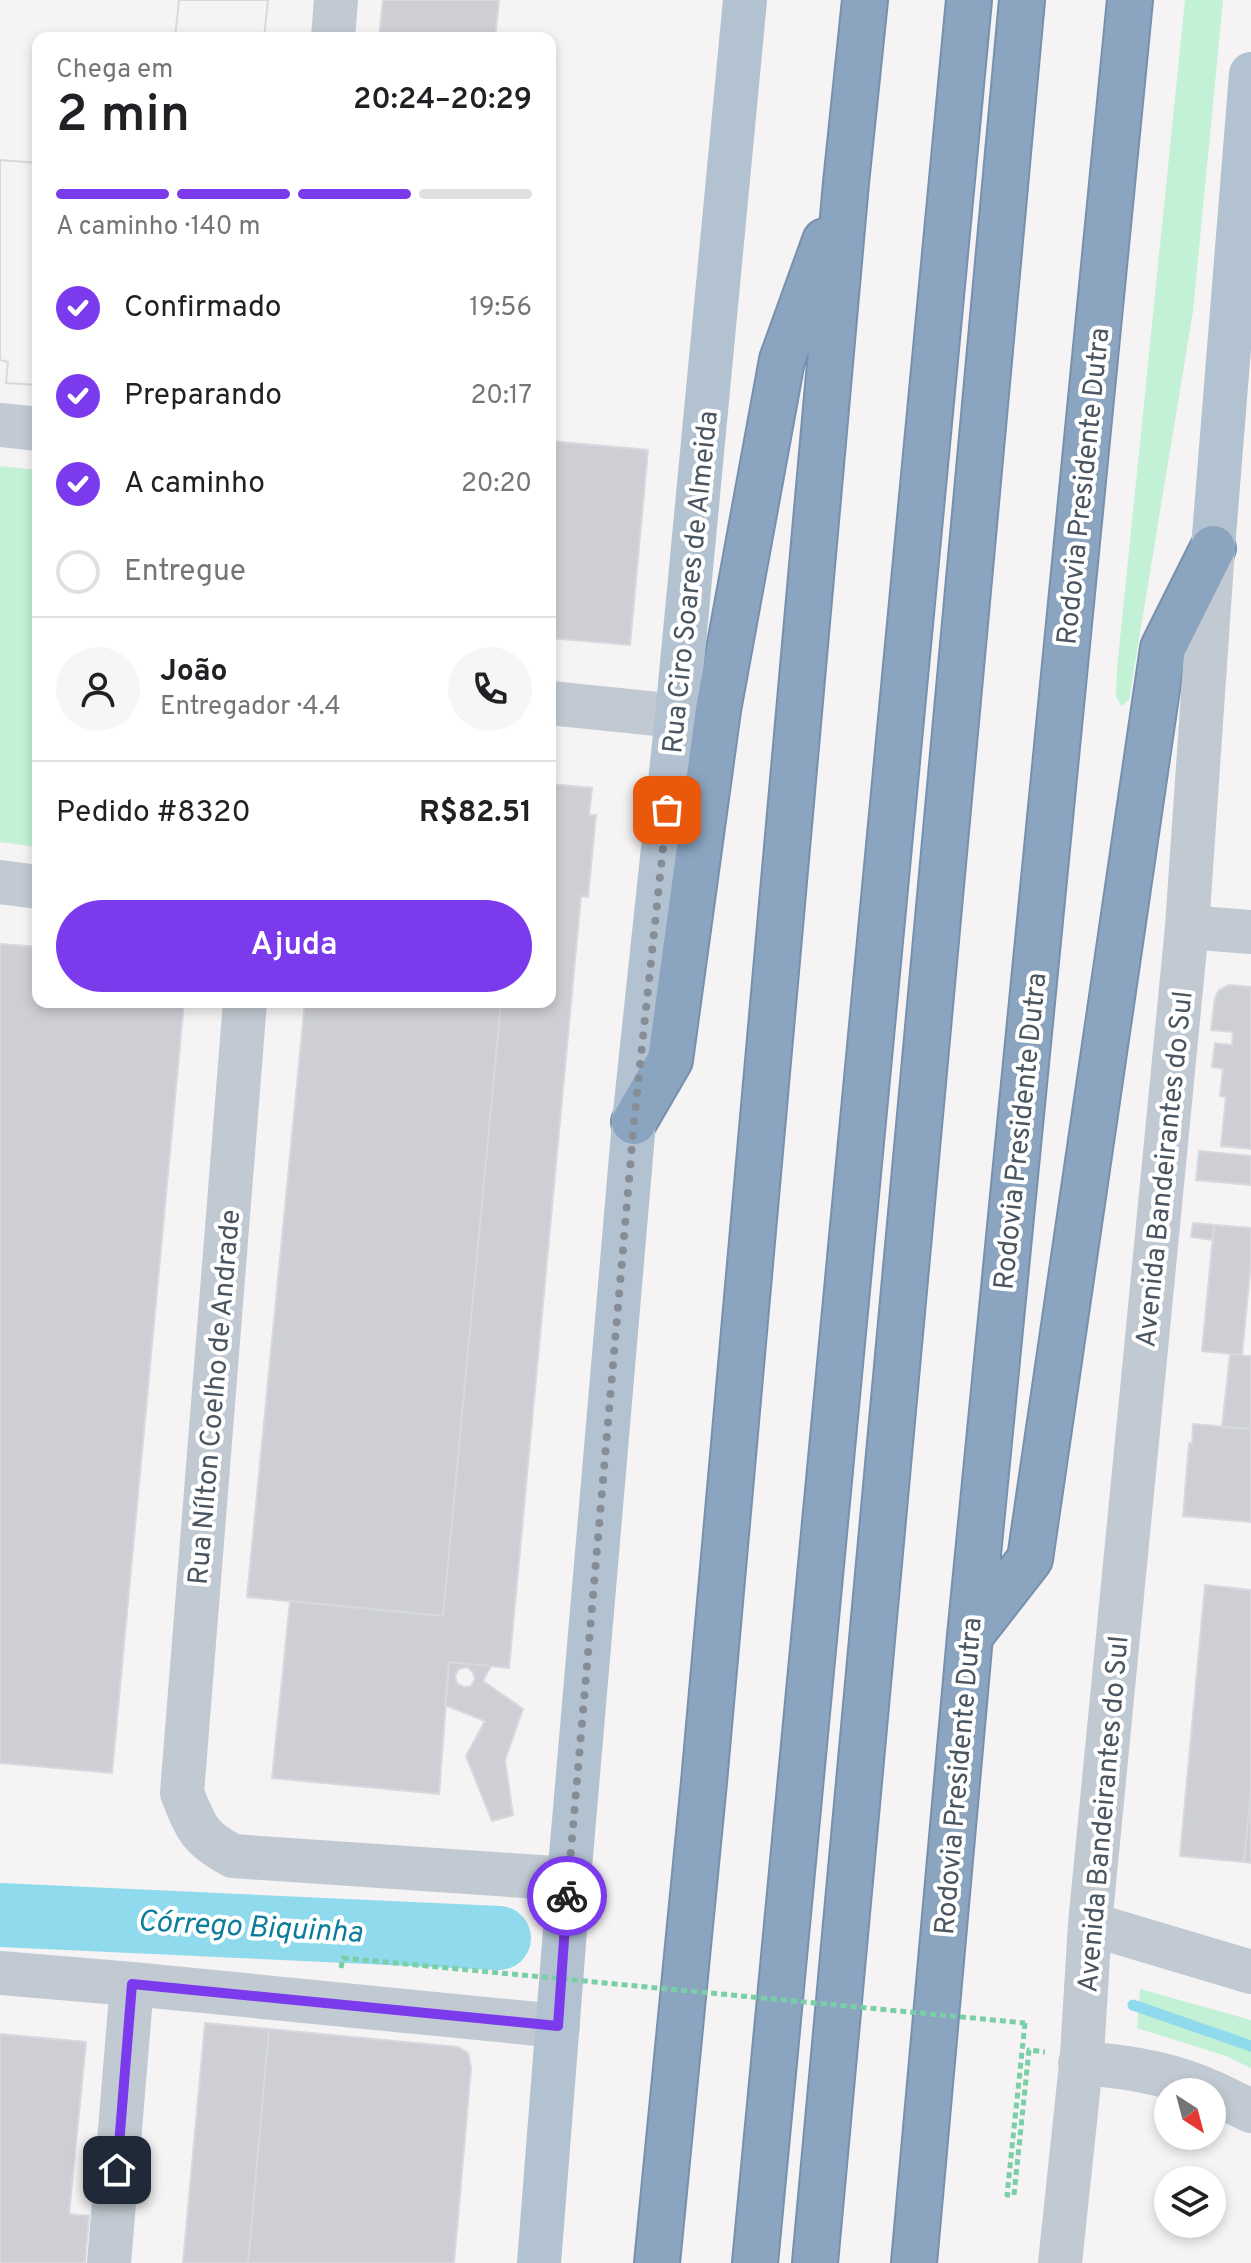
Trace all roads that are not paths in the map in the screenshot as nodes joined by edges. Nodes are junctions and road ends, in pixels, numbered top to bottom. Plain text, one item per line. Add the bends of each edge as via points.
1 (336, 0) edge
2 (745, 0) edge
3 (865, 0) edge
4 (969, 0) edge
5 (1022, 0) edge
6 (1130, 0) edge
7 (333, 32) edge
8 (1251, 74) edge
9 (846, 183) junction
10 (0, 425) edge
11 (32, 428) edge
12 (1213, 548) junction
13 (556, 704) edge
14 (677, 716) junction
15 (0, 882) edge
16 (32, 886) edge
17 (1187, 927) junction
18 (1251, 932) edge
19 (245, 1008) edge
20 (634, 1122) junction
21 (970, 1636) junction
22 (569, 1879) junction
23 (1090, 1924) junction
24 (1251, 1972) edge
25 (0, 1973) edge
26 (132, 1984) junction
27 (558, 2026) junction
28 (1080, 2063) junction
29 (1170, 2078) edge
30 (1226, 2099) edge
31 (1251, 2111) edge
32 (109, 2263) edge
33 (539, 2263) edge
34 (657, 2263) edge
35 (755, 2263) edge
36 (815, 2263) edge
37 (914, 2263) edge
38 (1060, 2263) edge

1 - 7 street
2 - 14 main road, Rua Ciro Soares de Almeida
3 - 9 highway
4 - 35 highway
5 - 36 highway
6 - 21 highway, Rodovia Presidente Dutra
8 - 12 main road, Avenida Bandeirantes do Sul
9 - 20 highway via 782,360 718,710 670,1060
9 - 34 highway
10 - 11 street
12 - 17 street, Avenida Bandeirantes do Sul
12 - 21 highway via 1163,648 1030,1559
13 - 14 street
14 - 20 main road, Rua Ciro Soares de Almeida
15 - 16 street
17 - 18 street
17 - 23 street, Avenida Bandeirantes do Sul
19 - 22 street, Rua Nílton Coelho de Andrade via 182,1793 210,1843 233,1856
20 - 22 main road, Rua Ciro Soares de Almeida
21 - 37 highway, Rodovia Presidente Dutra
22 - 27 main road, Rua Ciro Soares de Almeida
23 - 24 street
23 - 28 street, Avenida Bandeirantes do Sul
25 - 26 street
26 - 27 street
26 - 32 street
27 - 33 main road, Rua Ciro Soares de Almeida
28 - 29 street
28 - 38 street, Avenida Bandeirantes do Sul
30 - 31 street

